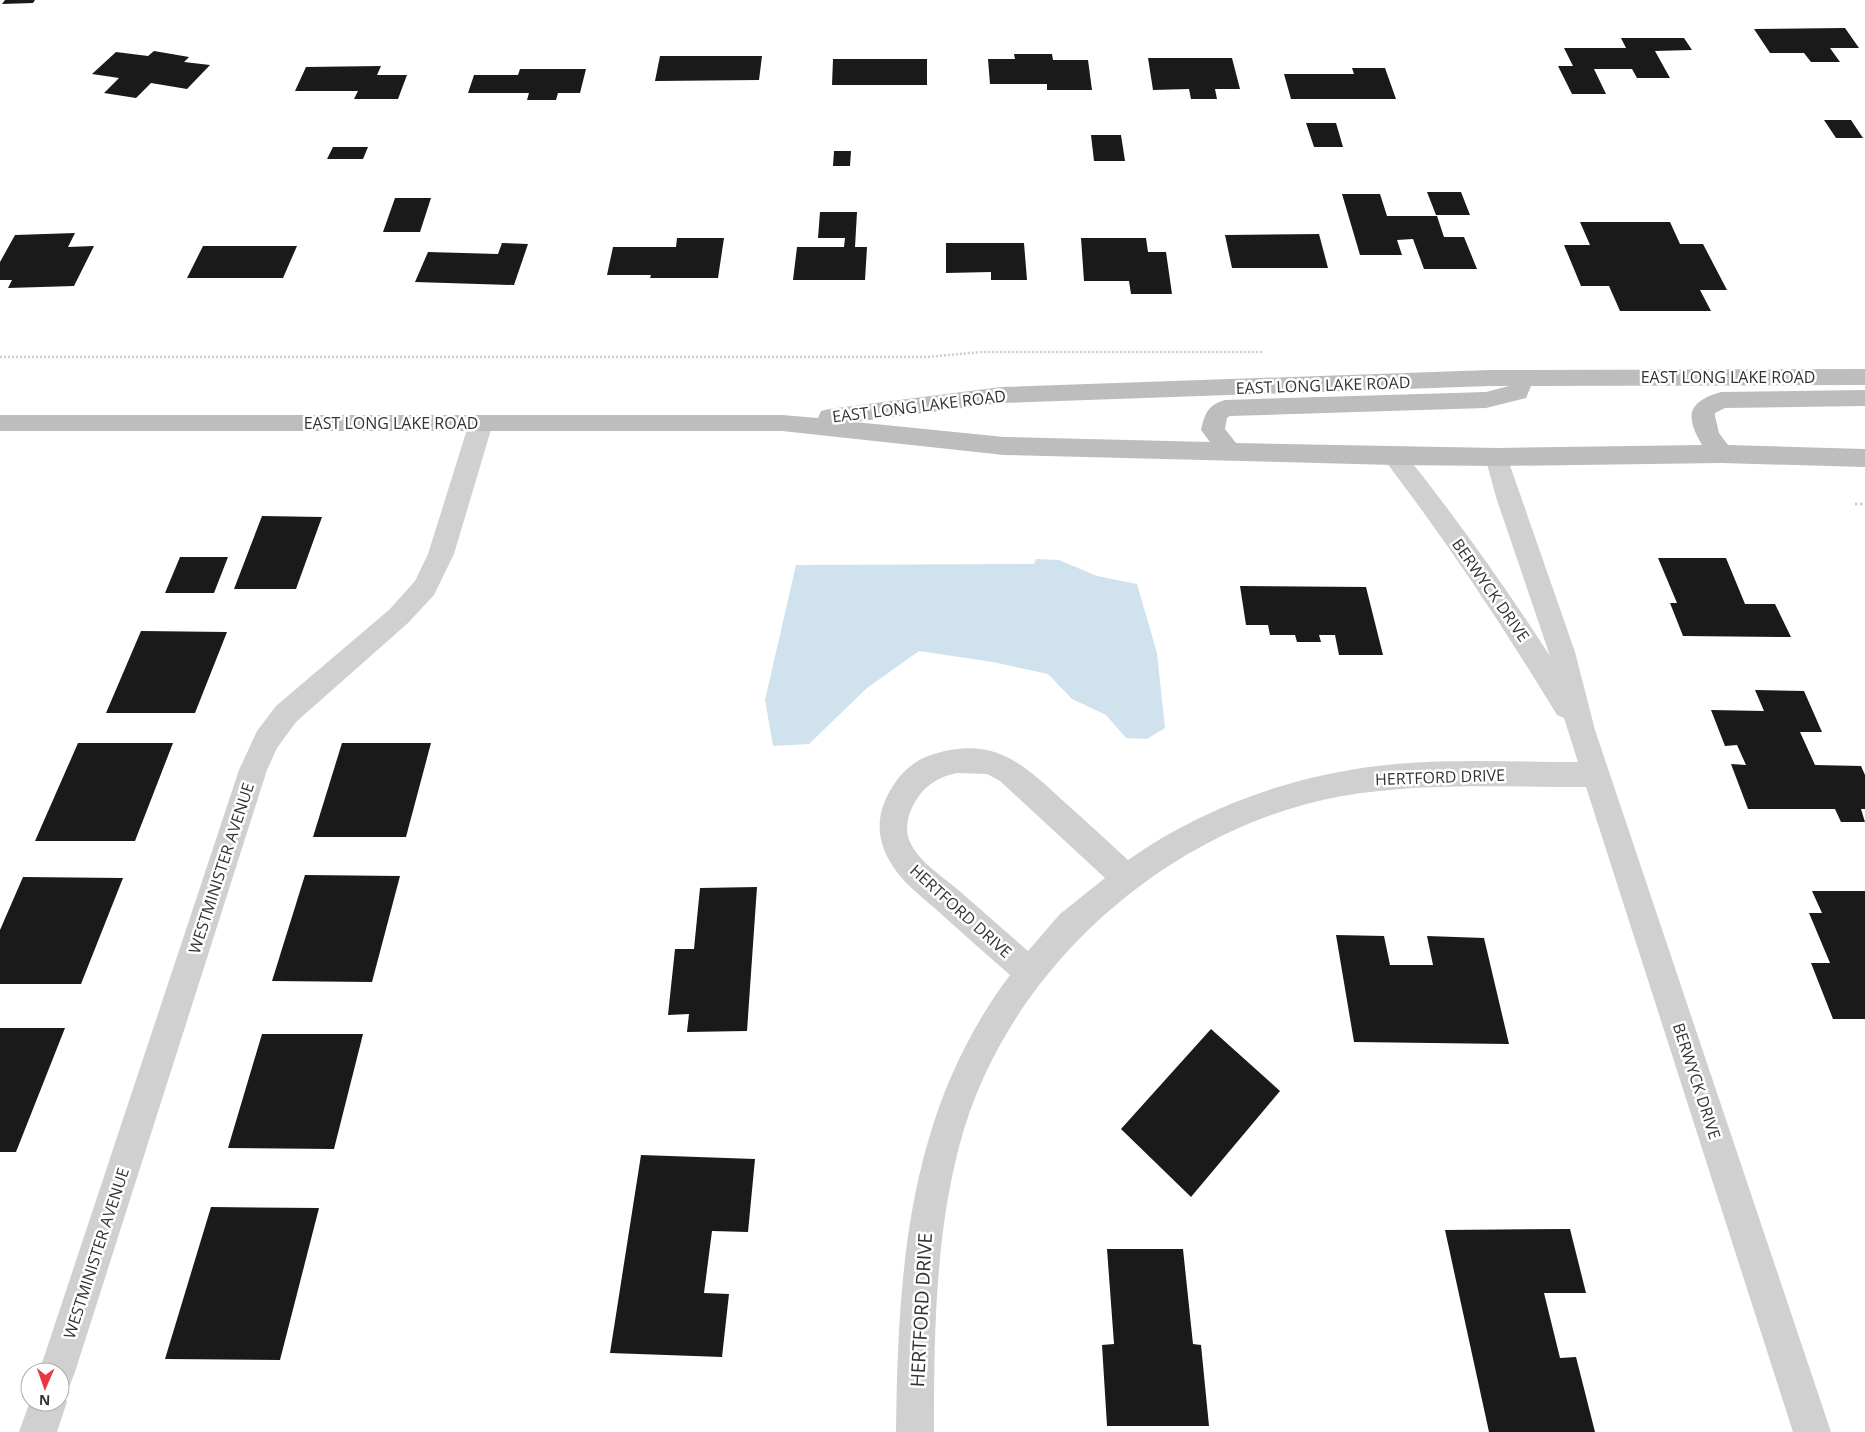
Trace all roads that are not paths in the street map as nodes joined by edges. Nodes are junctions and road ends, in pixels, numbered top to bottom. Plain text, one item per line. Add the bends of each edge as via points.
1 (1865, 377) edge
2 (1522, 378) junction
3 (1865, 398) edge
4 (0, 423) edge
5 (481, 423) junction
6 (782, 423) junction
7 (1229, 451) junction
8 (1722, 454) junction
9 (1394, 456) junction
10 (1497, 457) junction
11 (1865, 458) edge
12 (1581, 730) junction
13 (1596, 774) junction
14 (1126, 878) junction
15 (1031, 973) junction
16 (60, 1362) edge
17 (45, 1412) edge
18 (38, 1432) edge
19 (915, 1432) edge
20 (1812, 1432) edge

1 - 2 main road, EAST LONG LAKE ROAD
2 - 6 main road, EAST LONG LAKE ROAD via 1001,395
2 - 7 main road via 1518,392 1486,400 1225,408 1216,414 1213,430
3 - 8 main road via 1721,400 1704,409 1702,420 1708,436
4 - 5 main road, EAST LONG LAKE ROAD
5 - 6 main road, EAST LONG LAKE ROAD
5 - 16 street, WESTMINISTER AVENUE via 441,554 425,588 398,616 286,714 267,740 253,770
6 - 7 main road, EAST LONG LAKE ROAD via 1004,446
7 - 9 main road, EAST LONG LAKE ROAD
8 - 10 main road, EAST LONG LAKE ROAD
8 - 11 main road, EAST LONG LAKE ROAD
9 - 10 main road, EAST LONG LAKE ROAD
9 - 12 street, BERWYCK DRIVE via 1518,626
10 - 12 street, BERWYCK DRIVE via 1562,652
12 - 13 street, BERWYCK DRIVE
13 - 14 street, HERTFORD DRIVE via 1423,774 1356,781 1307,791 1252,808 1202,830
13 - 20 street, BERWYCK DRIVE
14 - 15 street, HERTFORD DRIVE via 1072,923
14 - 15 street, HERTFORD DRIVE via 1004,768 990,763 952,762 930,769 913,782 900,799 893,818 893,838 904,858 916,873
15 - 19 street, HERTFORD DRIVE via 974,1058 950,1118 939,1160 925,1229 919,1299
17 - 18 street

